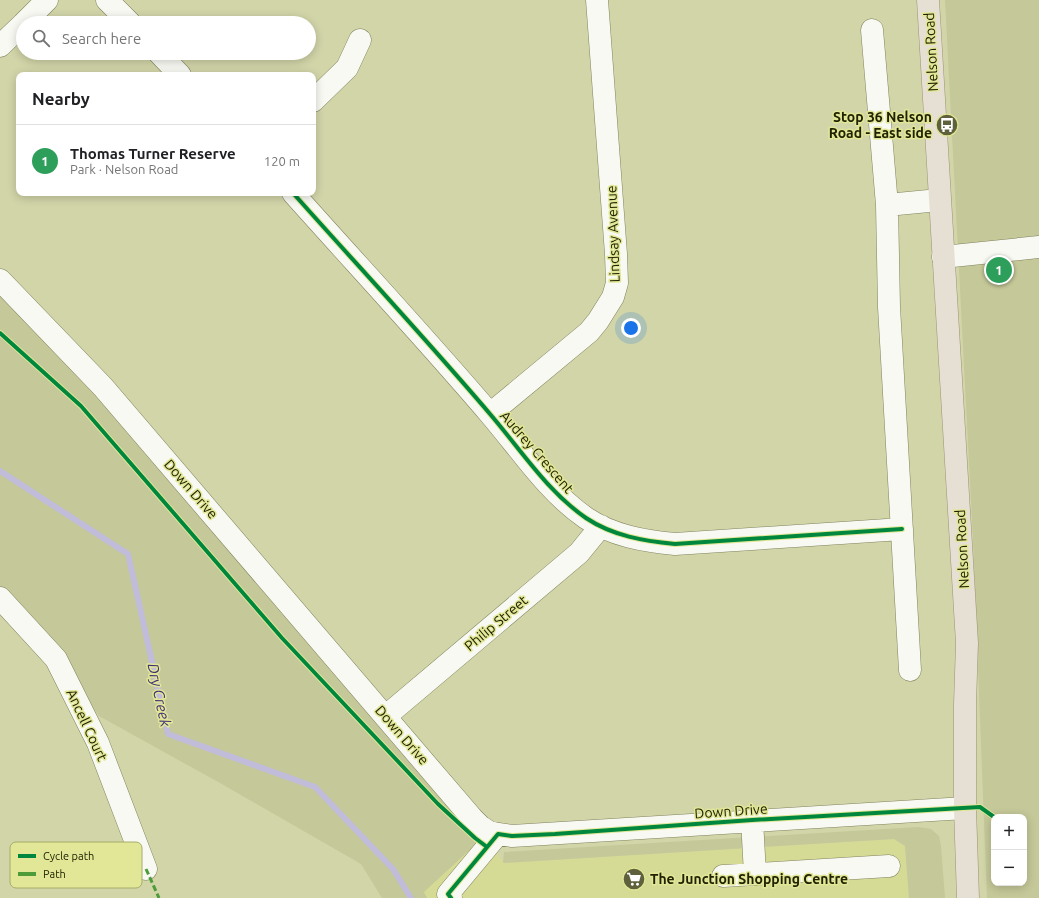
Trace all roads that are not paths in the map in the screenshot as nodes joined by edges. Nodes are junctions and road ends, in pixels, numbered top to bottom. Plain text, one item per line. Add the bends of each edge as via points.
1 (47, 0) edge
2 (107, 0) edge
3 (597, 0) edge
4 (928, 0) edge
5 (30, 16) edge
6 (123, 16) edge
7 (16, 30) edge
8 (872, 30) dead end
9 (360, 40) dead end
10 (0, 46) edge
11 (166, 60) edge
12 (177, 72) edge
13 (316, 98) edge
14 (296, 196) edge
15 (939, 200) junction
16 (887, 205) junction
17 (1039, 247) edge
18 (943, 257) junction
19 (0, 280) edge
20 (490, 414) junction
21 (601, 526) junction
22 (902, 529) junction
23 (0, 598) edge
24 (910, 670) dead end
25 (386, 716) junction
26 (965, 808) junction
27 (752, 820) junction
28 (498, 834) junction
29 (136, 842) edge
30 (142, 858) edge
31 (888, 866) dead end
32 (146, 869) dead end
33 (755, 874) junction
34 (723, 876) dead end
35 (451, 898) edge
36 (968, 898) edge

1 - 5 street
2 - 6 street
3 - 20 street, Lindsay Avenue via 617,283 613,297 589,332
4 - 15 main road, Nelson Road
7 - 10 street
8 - 16 street
9 - 13 street via 347,68
11 - 12 street
14 - 20 street, Audrey Crescent
15 - 16 street
15 - 18 main road, Nelson Road
16 - 22 street via 888,307
17 - 18 street
18 - 26 main road, Nelson Road via 967,643
19 - 25 street, Down Drive via 104,387
20 - 21 street, Audrey Crescent via 553,491 569,506
21 - 22 street, Audrey Crescent via 644,540 675,544
21 - 25 street, Philip Street via 579,553
22 - 24 street
23 - 29 street, Ancell Court via 56,658 98,743
25 - 28 street, Down Drive via 472,818 488,832
26 - 27 street, Down Drive
26 - 36 main road, Nelson Road
27 - 28 street, Down Drive via 512,836
27 - 33 street
28 - 35 street via 448,894
30 - 32 street, Ancell Court
31 - 33 street
33 - 34 street

